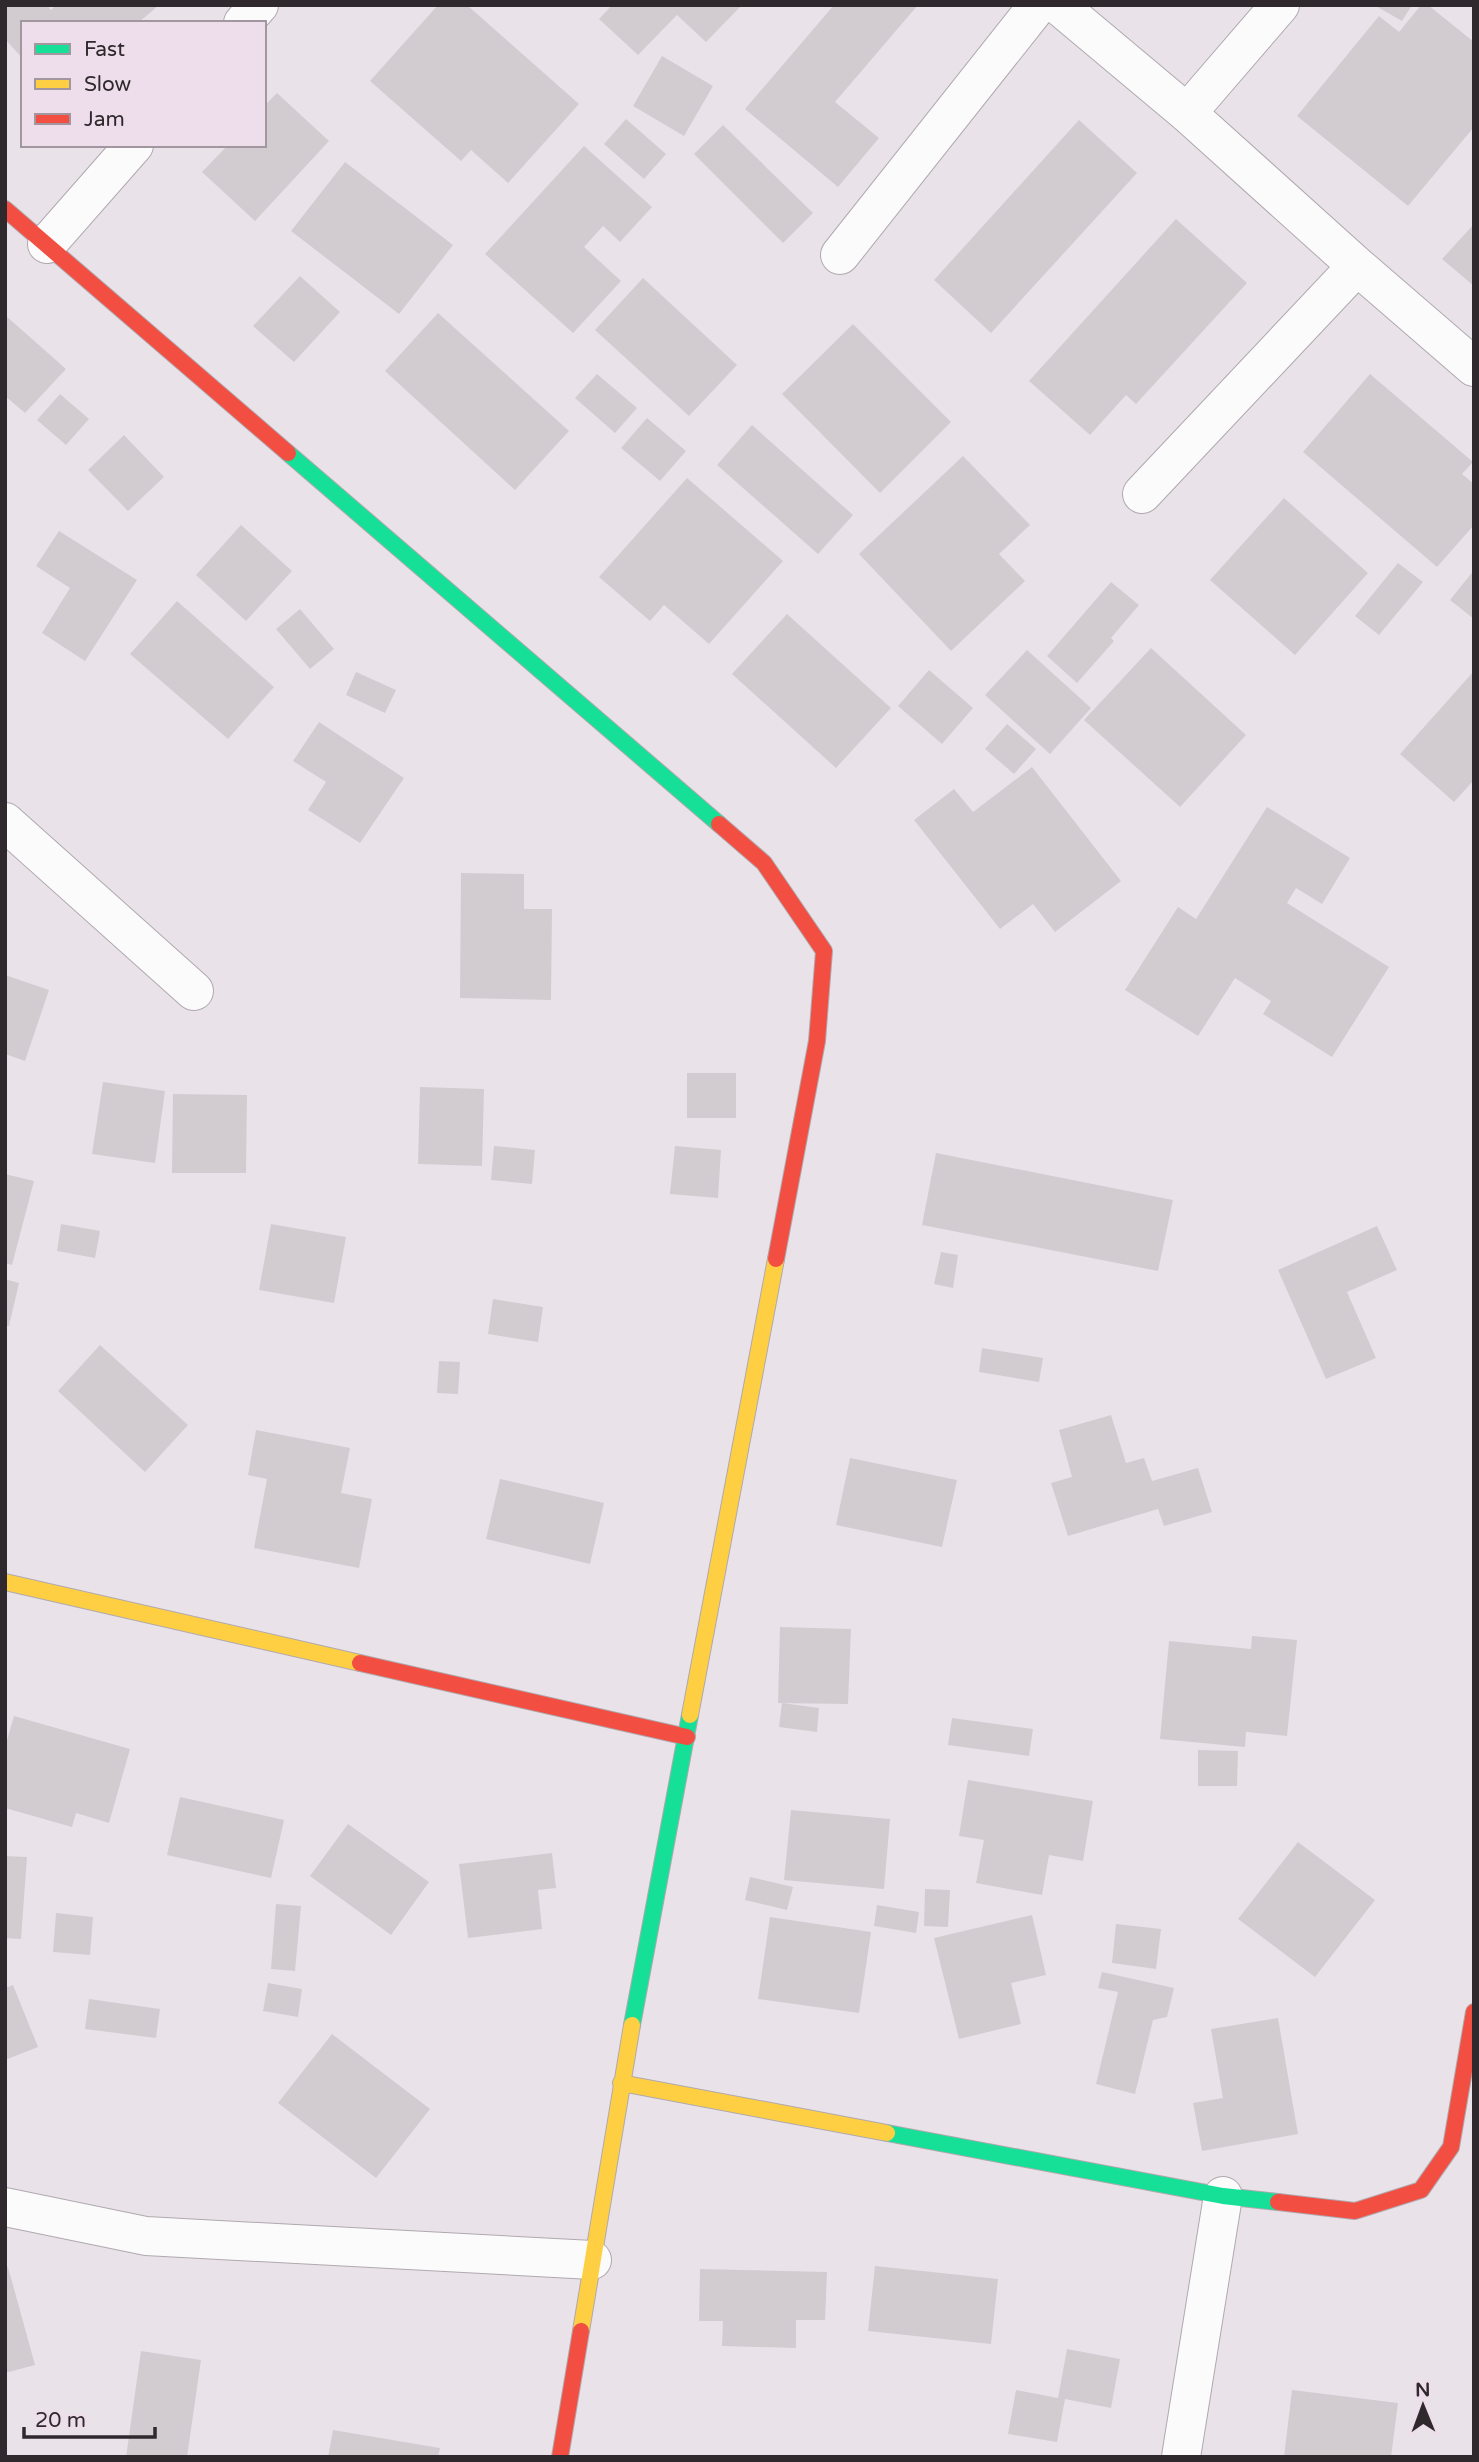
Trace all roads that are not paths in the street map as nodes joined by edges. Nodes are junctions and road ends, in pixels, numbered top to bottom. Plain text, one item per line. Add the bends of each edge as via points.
1 (259, 5) edge
2 (1038, 5) edge
3 (1058, 5) edge
4 (1280, 5) edge
5 (245, 21) edge
6 (1187, 113) junction
7 (132, 147) edge
8 (5, 209) edge
9 (47, 244) junction
10 (840, 255) dead end
11 (1357, 266) junction
12 (1474, 367) edge
13 (1142, 494) dead end
14 (5, 821) edge
15 (194, 991) dead end
16 (5, 1582) edge
17 (687, 1737) junction
18 (1474, 2012) edge
19 (1469, 2064) edge
20 (621, 2083) junction
21 (1223, 2196) junction
22 (5, 2207) edge
23 (592, 2260) junction
24 (561, 2457) edge
25 (1181, 2457) edge

1 - 5 street
2 - 10 street
3 - 6 street
4 - 6 street
6 - 11 street
7 - 9 street
8 - 9 street
9 - 17 street via 764,863 824,951 817,1041
11 - 12 street
11 - 13 street
14 - 15 street
16 - 17 street
17 - 20 street
18 - 19 street
19 - 21 street via 1451,2147 1421,2190 1355,2211
20 - 21 street
20 - 23 street
21 - 25 street
22 - 23 street via 146,2236
23 - 24 street

